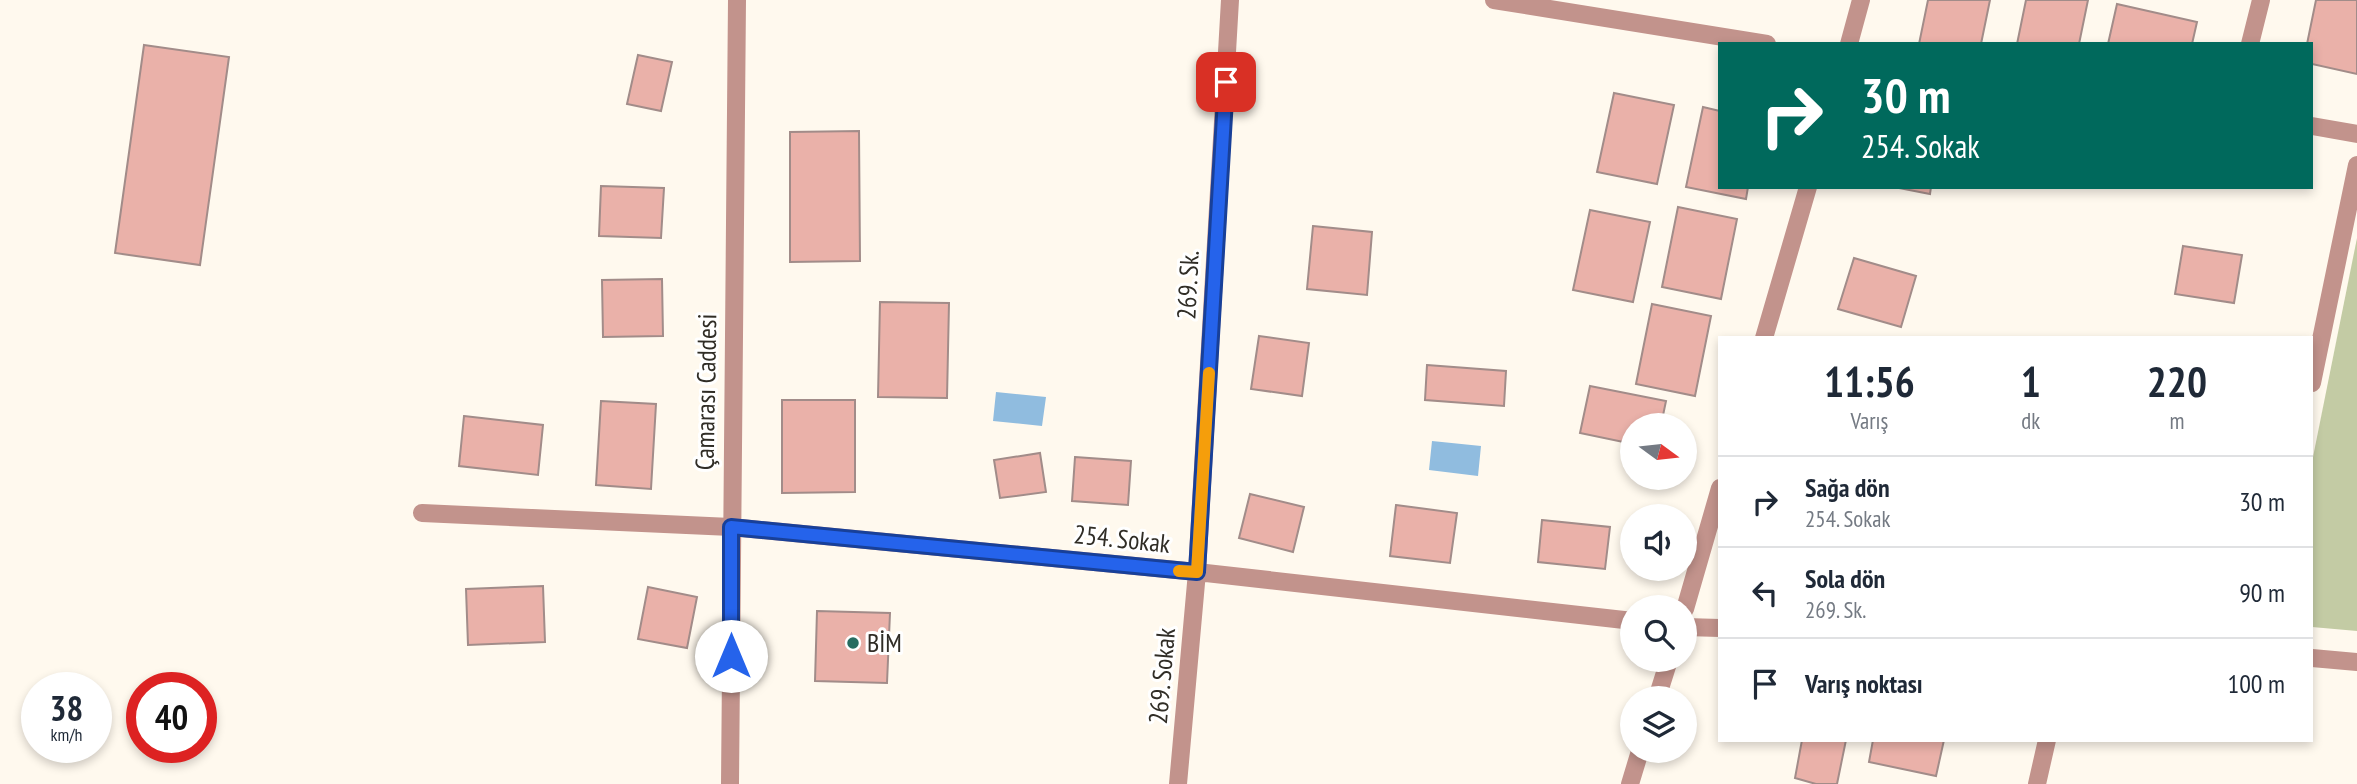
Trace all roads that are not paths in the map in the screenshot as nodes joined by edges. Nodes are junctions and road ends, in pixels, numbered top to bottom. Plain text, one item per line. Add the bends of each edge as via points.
1 (737, 0) edge
2 (1230, 0) edge
3 (1494, 0) edge
4 (1861, 0) edge
5 (2261, 0) edge
6 (1532, 3) edge
7 (1756, 42) edge
8 (1850, 42) edge
9 (2250, 42) edge
10 (2313, 126) edge
11 (2357, 134) edge
12 (2357, 165) edge
13 (1807, 189) edge
14 (1765, 336) edge
15 (2313, 378) edge
16 (1718, 495) edge
17 (422, 513) dead end
18 (731, 527) junction
19 (1197, 572) junction
20 (1689, 595) edge
21 (1620, 620) edge
22 (1697, 627) edge
23 (1718, 628) edge
24 (2313, 658) edge
25 (2357, 662) edge
26 (2047, 742) edge
27 (1636, 763) edge
28 (730, 784) edge
29 (1178, 784) edge
30 (1629, 784) edge
31 (2037, 784) edge

1 - 18 street, Çamarası Caddesi
2 - 19 street, 269. Sk.
3 - 6 street
4 - 8 street
5 - 9 street
6 - 7 street
10 - 11 street
12 - 15 street
13 - 14 street
16 - 20 street
17 - 18 street, 254. Sokak
18 - 19 street, 254. Sokak
18 - 28 street, Çamarası Caddesi
19 - 21 street, 254. Sokak
19 - 29 street, 269. Sokak
22 - 23 street
24 - 25 street
26 - 31 street
27 - 30 street

